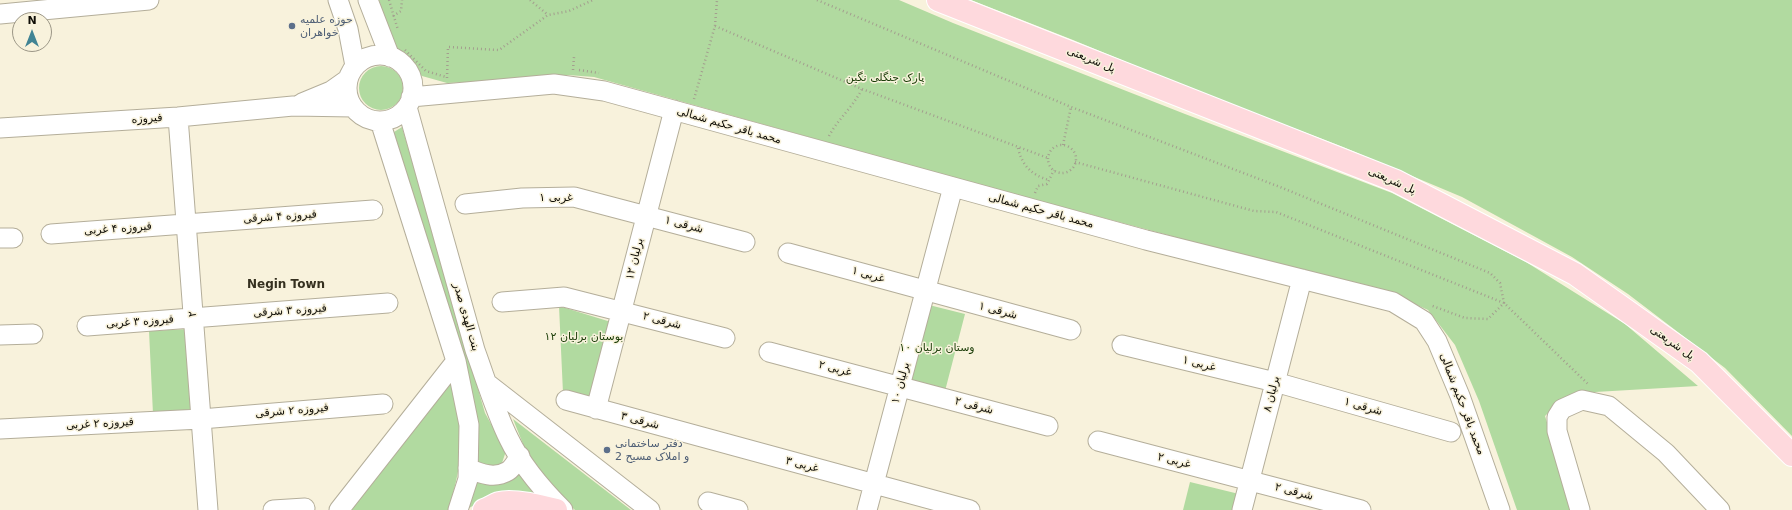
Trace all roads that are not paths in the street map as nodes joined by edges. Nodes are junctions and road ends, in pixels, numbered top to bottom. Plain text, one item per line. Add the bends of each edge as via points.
1 (149, 0) edge
2 (338, 0) edge
3 (368, 0) edge
4 (938, 0) edge
5 (0, 14) edge
6 (390, 57) junction
7 (352, 73) junction
8 (411, 79) junction
9 (451, 86) junction
10 (409, 102) junction
11 (293, 106) junction
12 (353, 107) junction
13 (674, 110) junction
14 (178, 117) junction
15 (380, 121) junction
16 (0, 128) edge
17 (954, 187) junction
18 (465, 204) dead end
19 (373, 210) dead end
20 (646, 215) junction
21 (186, 224) junction
22 (51, 234) dead end
23 (745, 242) dead end
24 (788, 253) dead end
25 (1302, 279) junction
26 (925, 291) junction
27 (502, 302) dead end
28 (388, 303) dead end
29 (622, 310) junction
30 (193, 318) junction
31 (87, 326) dead end
32 (1071, 330) dead end
33 (33, 334) dead end
34 (0, 335) edge
35 (725, 338) dead end
36 (1122, 345) dead end
37 (769, 352) dead end
38 (456, 361) junction
39 (1275, 382) junction
40 (487, 383) junction
41 (900, 387) junction
42 (566, 400) dead end
43 (383, 404) dead end
44 (596, 409) junction
45 (201, 419) junction
46 (1048, 426) dead end
47 (0, 429) edge
48 (1451, 432) dead end
49 (1098, 441) dead end
50 (730, 445) joint
51 (1792, 455) edge
52 (520, 456) junction
53 (468, 468) junction
54 (1250, 480) junction
55 (874, 484) junction
56 (708, 502) dead end
57 (305, 508) dead end
58 (208, 510) edge
59 (273, 510) edge
60 (340, 510) edge
61 (458, 510) edge
62 (484, 510) edge
63 (556, 510) edge
64 (563, 510) edge
65 (650, 510) edge
66 (738, 510) edge
67 (868, 510) edge
68 (970, 510) edge
69 (1242, 510) edge
70 (1361, 510) edge
71 (1500, 510) edge
72 (1580, 510) edge
73 (1720, 510) edge

1 - 5 street
2 - 7 street via 348,29
3 - 6 street
4 - 51 main road, پل شریعتی via 1396,181 1575,274 1699,362
6 - 7 street via 371,57
6 - 8 street via 406,69
7 - 11 street via 331,91
7 - 12 street via 347,88 348,98
8 - 9 street
8 - 10 street
9 - 10 street, محمد باقر حکیم شمالی
9 - 13 street, محمد باقر حکیم شمالی via 554,84 604,91
10 - 15 street via 400,114
10 - 40 street, بنت الهدی صدر via 475,350
11 - 12 street
11 - 14 street, فیروزه
12 - 15 street via 360,115
13 - 17 street, محمد باقر حکیم شمالی
13 - 20 street, برلیان ۱۲
14 - 16 street, فیروزه
14 - 21 street, ۲
15 - 38 street, بنت الهدی صدر
17 - 25 street, محمد باقر حکیم شمالی via 1138,238
17 - 26 street, برلیان ۱۰
18 - 20 street, ۱ غربی via 522,198 574,197
19 - 21 street, فیروزه ۴ شرقی
20 - 23 street, ۱ شرقی
20 - 29 street, برلیان ۱۲
21 - 22 street, فیروزه ۴ غربی
21 - 30 street, ۲
24 - 26 street, ۱ غربی
25 - 39 street, برلیان ۸
25 - 71 street, محمد باقر حکیم شمالی via 1393,302 1424,321 1437,340 1460,396
26 - 32 street, ۱ شرقی
26 - 41 street, برلیان ۱۰
27 - 29 street via 564,296
28 - 30 street, فیروزه ۳ شرقی
29 - 35 street, ۲ شرقی
29 - 44 street, برلیان ۱۲
30 - 31 street, فیروزه ۳ غربی
30 - 45 street, ۲
33 - 34 street
36 - 39 street, ۱ غربی
37 - 41 street, ۲ غربی
38 - 53 street, بنت الهدی صدر via 469,425
38 - 60 street
39 - 48 street, ۱ شرقی
39 - 54 street, برلیان ۸
40 - 52 street, بنت الهدی صدر via 509,440
40 - 65 street
41 - 46 street, ۲ شرقی
41 - 55 street, برلیان ۱۰
42 - 44 street
43 - 45 street, فیروزه ۲ شرقی
44 - 50 street, ۳ شرقی
45 - 47 street, فیروزه ۲ غربی
45 - 58 street, ۲
49 - 54 street, ۲ غربی
50 - 55 street, ۳ غربی
52 - 53 street via 509,471 496,475 482,475
52 - 64 street, بنت الهدی صدر via 543,490
53 - 61 street, بنت الهدی صدر via 468,479
54 - 69 street, برلیان ۸
54 - 70 street, ۲ شرقی
55 - 67 street, برلیان ۱۰
55 - 68 street
56 - 66 street
57 - 59 street
62 - 63 main road via 506,502 541,505
72 - 73 street via 1557,431 1557,416 1562,410 1582,400 1608,406 1666,453

